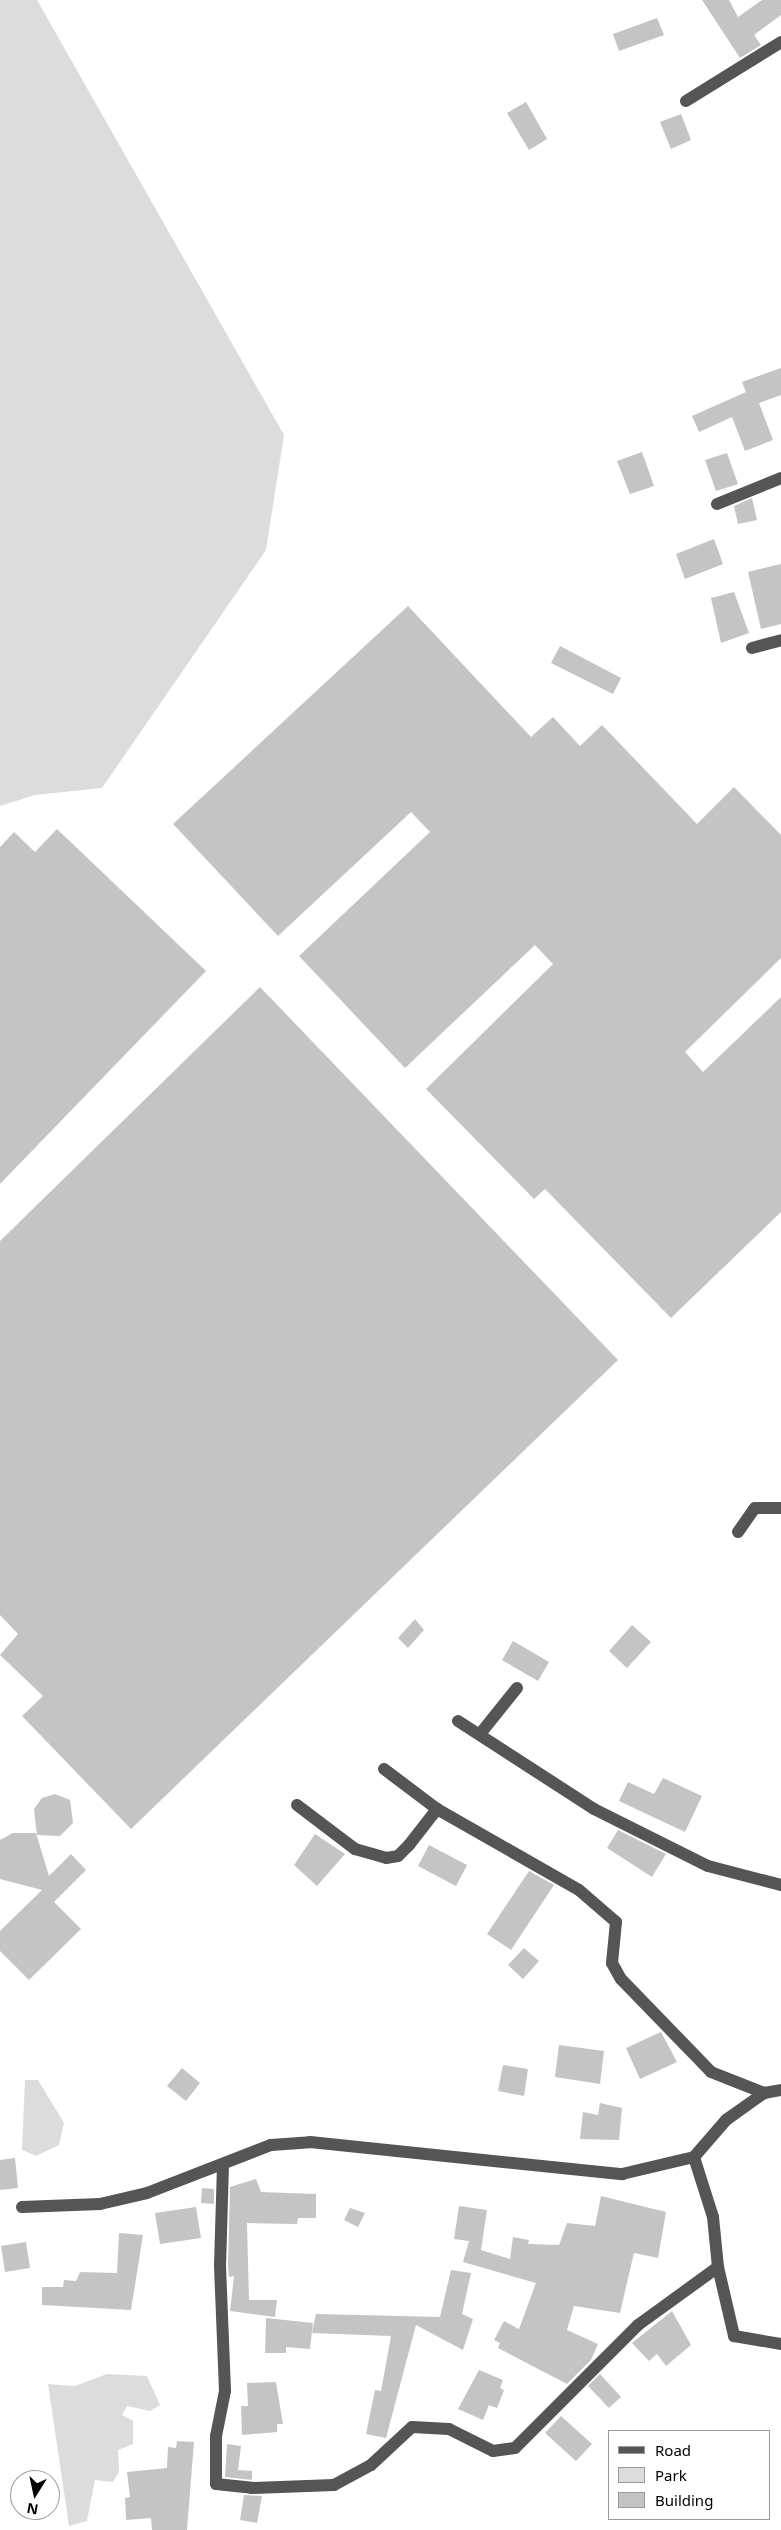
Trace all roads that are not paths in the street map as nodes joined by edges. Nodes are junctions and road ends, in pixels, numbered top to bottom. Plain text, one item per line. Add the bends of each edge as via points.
1 (781, 42) edge
2 (686, 101) dead end
3 (781, 478) edge
4 (717, 504) dead end
5 (781, 640) edge
6 (752, 648) dead end
7 (781, 1508) edge
8 (738, 1532) dead end
9 (517, 1688) dead end
10 (458, 1721) dead end
11 (480, 1734) junction
12 (384, 1769) dead end
13 (297, 1805) dead end
14 (437, 1809) junction
15 (781, 1885) edge
16 (781, 2090) edge
17 (764, 2093) junction
18 (694, 2157) junction
19 (223, 2166) junction
20 (22, 2207) dead end
21 (718, 2266) junction
22 (781, 2344) edge

1 - 2 street
3 - 4 street
5 - 6 street
7 - 8 street via 755,1508
9 - 11 street
10 - 11 street
11 - 15 street via 594,1809 708,1866
12 - 14 street
13 - 14 street via 354,1849 386,1858 398,1856 409,1846
14 - 17 street via 580,1890 612,1914 616,1922 612,1963 621,1979 711,2072
16 - 17 street
17 - 18 street via 726,2120
18 - 19 street via 602,2174 500,2160 310,2142 271,2145
18 - 21 street via 713,2217
19 - 20 street via 180,2184 100,2204
19 - 21 street via 220,2266 225,2391 216,2436 216,2484 252,2488 334,2485 371,2465 412,2427 430,2425 493,2451 508,2451 565,2402 638,2325
21 - 22 street via 734,2336

